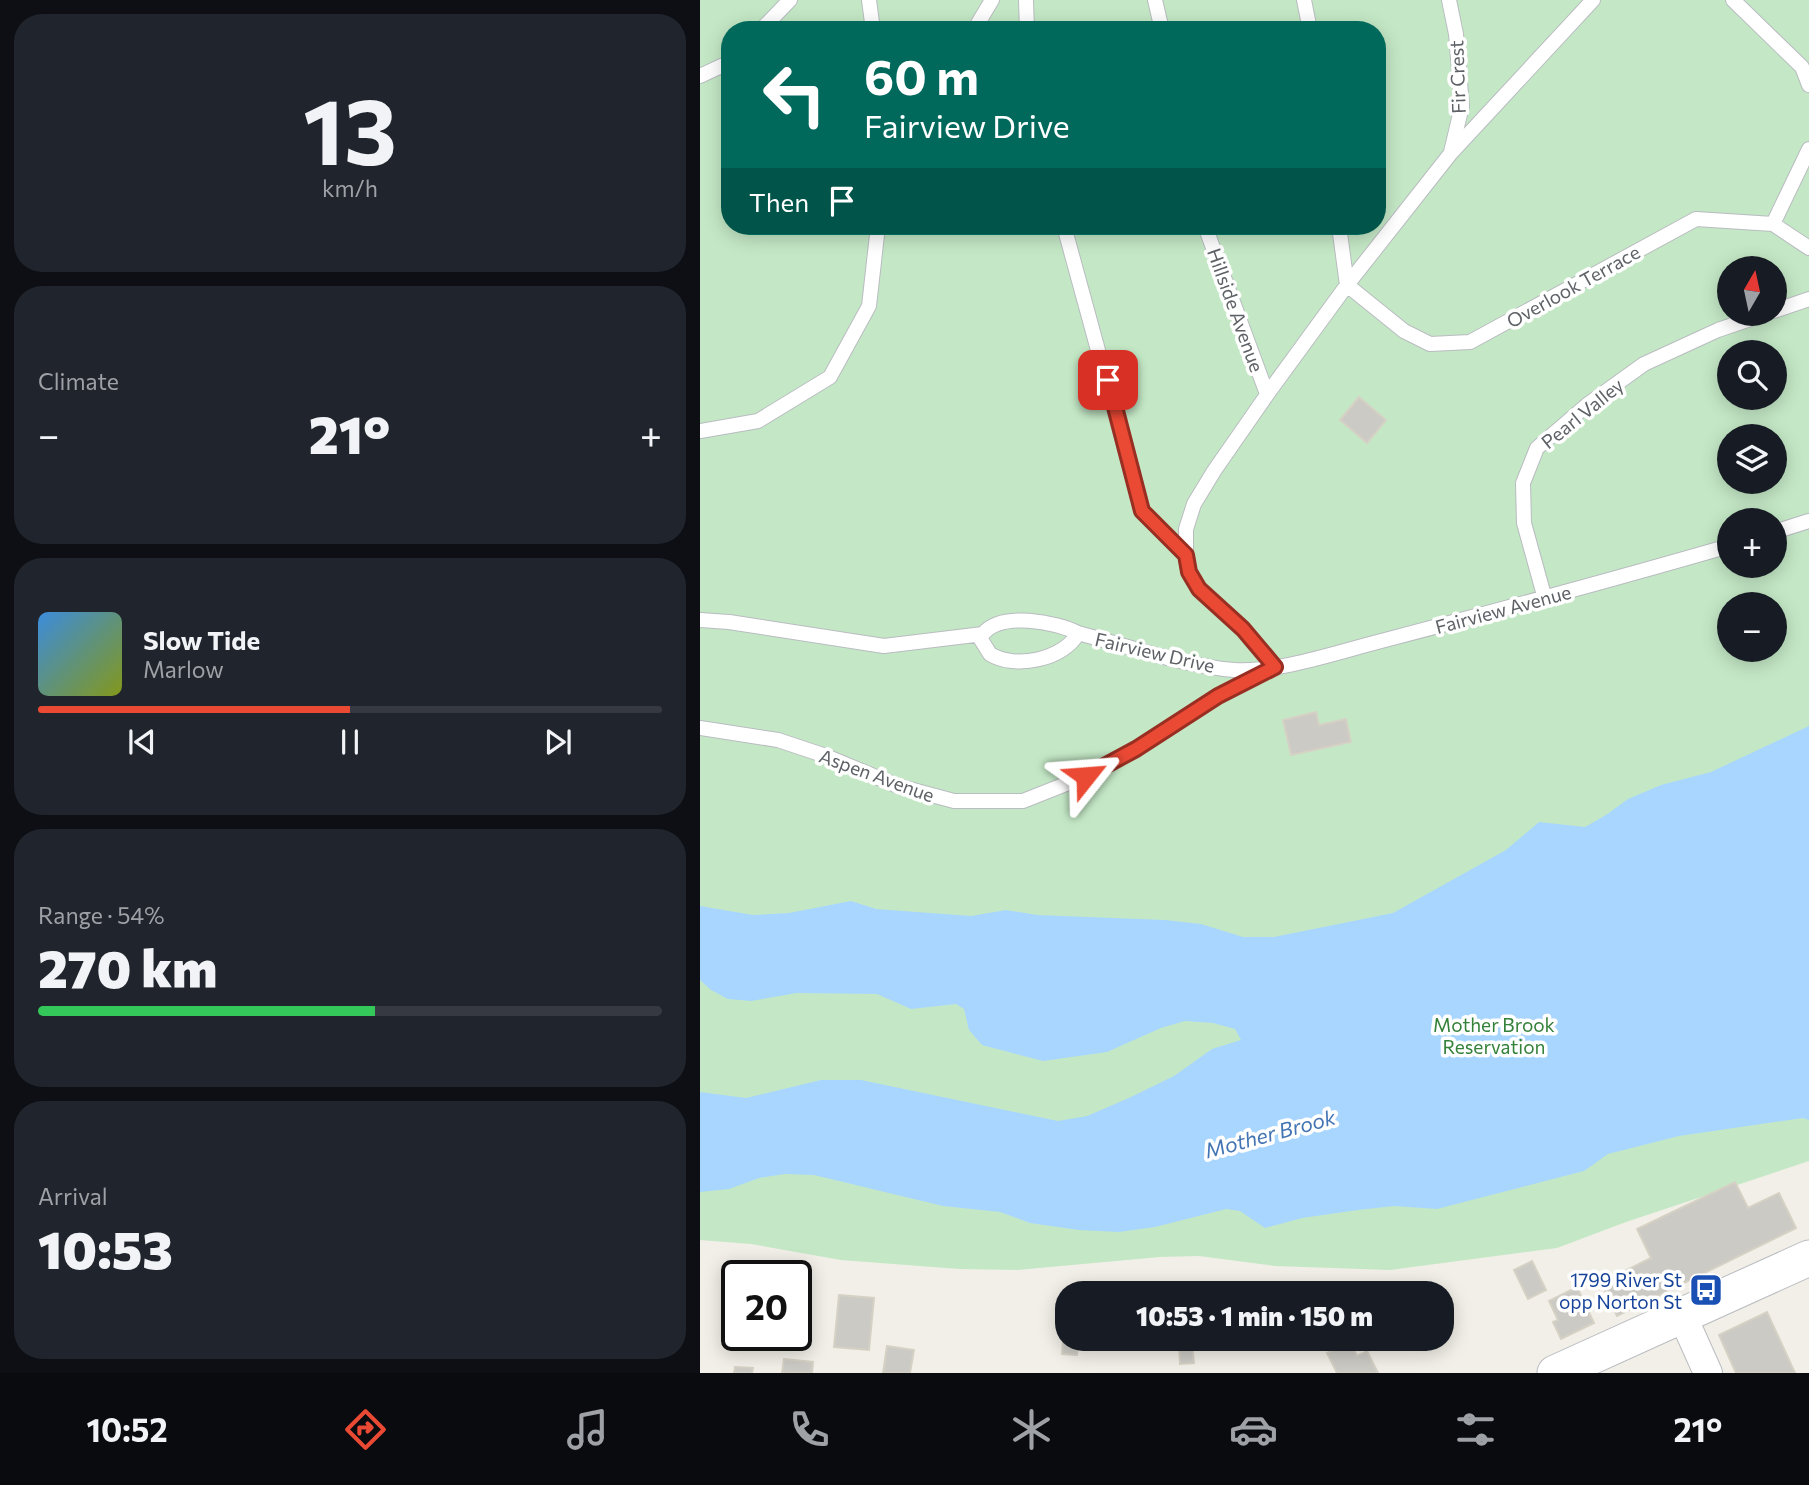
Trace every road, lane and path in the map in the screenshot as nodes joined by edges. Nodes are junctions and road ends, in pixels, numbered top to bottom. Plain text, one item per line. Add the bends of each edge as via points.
1 (790, 0) edge
2 (869, 0) edge
3 (992, 0) edge
4 (1026, 0) edge
5 (1155, 0) edge
6 (1304, 0) edge
7 (1449, 0) edge
8 (1593, 0) edge
9 (1733, 0) edge
10 (770, 21) edge
11 (872, 21) edge
12 (979, 21) edge
13 (1027, 21) edge
14 (1160, 21) edge
15 (1308, 21) edge
16 (721, 66) edge
17 (700, 76) edge
18 (1809, 85) edge
19 (1809, 149) edge
20 (1451, 153) junction
21 (1773, 224) junction
22 (877, 235) edge
23 (1066, 235) edge
24 (1208, 235) edge
25 (1340, 235) edge
26 (1809, 248) edge
27 (1347, 285) junction
28 (1809, 299) edge
29 (1787, 307) edge
30 (1730, 326) edge
31 (1267, 394) junction
32 (700, 430) edge
33 (1809, 521) edge
34 (1787, 529) edge
35 (1717, 549) edge
36 (1186, 555) junction
37 (1545, 599) junction
38 (700, 620) edge
39 (1078, 633) junction
40 (983, 634) junction
41 (1275, 667) junction
42 (700, 728) edge
43 (1809, 1258) edge
44 (1682, 1315) junction
45 (1555, 1373) edge
46 (1708, 1373) edge

1 - 10 lane
2 - 11 lane
3 - 12 lane
4 - 13 lane
5 - 14 lane
6 - 15 lane
7 - 20 lane, Fir Crest via 1461,106
8 - 20 lane
9 - 18 lane via 1802,67
16 - 17 lane
19 - 21 lane
20 - 27 lane
21 - 26 lane, Overlook Terrace
21 - 27 lane, Overlook Terrace via 1696,219 1470,342 1430,344 1404,331
22 - 32 lane via 869,306 830,377 758,421
23 - 36 lane via 1142,511
24 - 31 lane, Hillside Avenue
25 - 27 lane
27 - 31 lane
28 - 29 lane
30 - 37 lane, Pearl Valley via 1644,364 1537,448 1523,483 1524,523
31 - 36 lane via 1195,503 1186,529
33 - 34 lane
35 - 37 lane, Fairview Avenue
36 - 41 lane via 1199,589 1243,629
37 - 41 lane, Fairview Avenue
38 - 40 lane, Fairview Drive via 884,646
39 - 40 lane, Fairview Drive via 1061,624 1017,620 988,628
39 - 40 lane, Fairview Drive via 1073,643 1042,658 1017,663 990,654 980,638
39 - 41 lane, Fairview Drive via 1198,664 1236,670
41 - 42 lane, Aspen Avenue via 1086,776 1023,801 954,802 898,786 778,740
43 - 44 street
44 - 45 street
44 - 46 street

